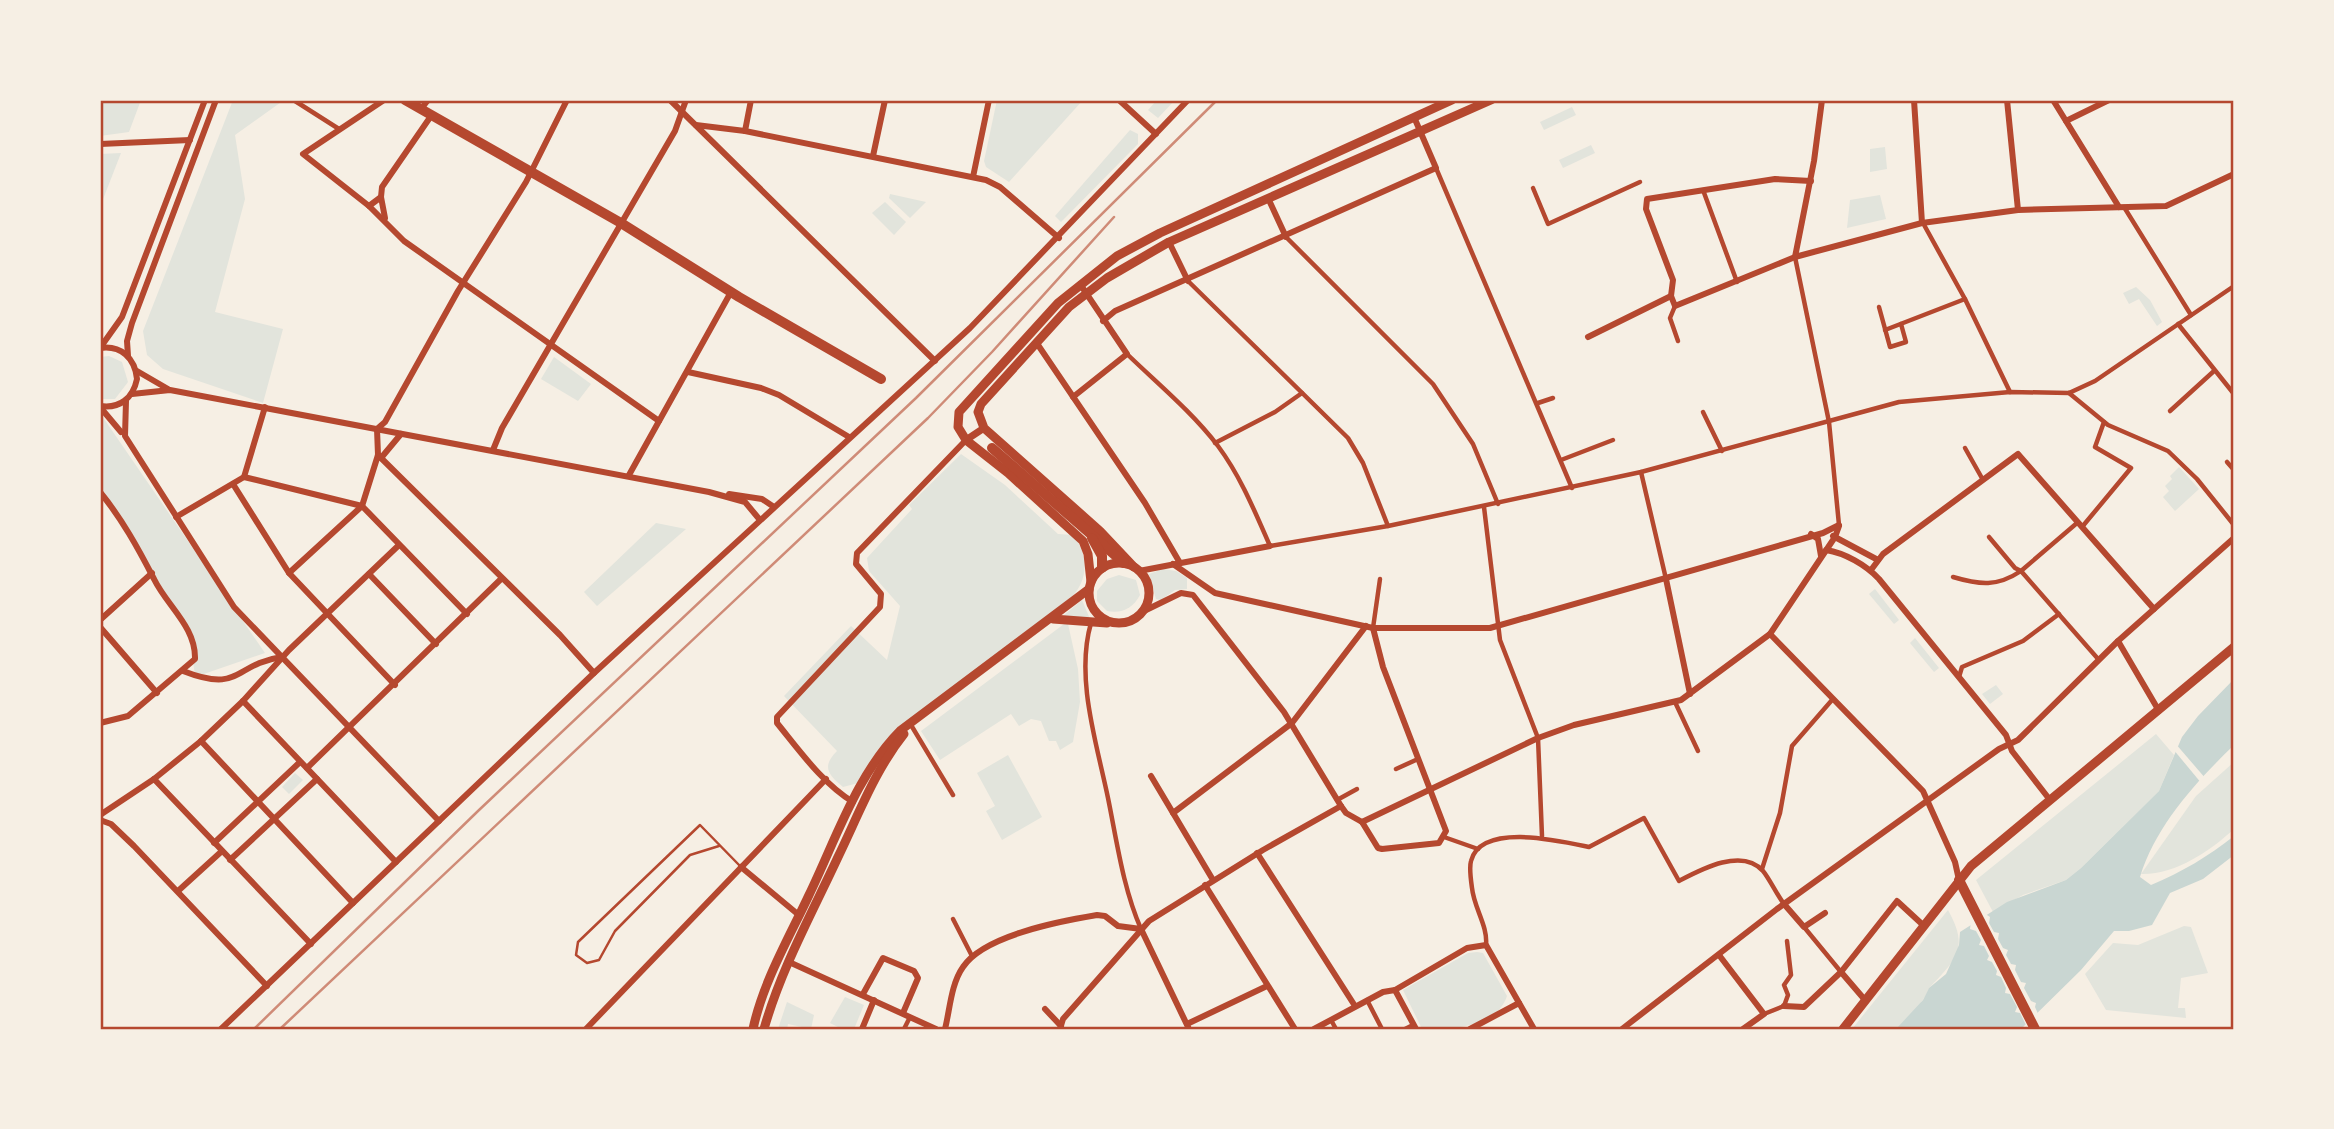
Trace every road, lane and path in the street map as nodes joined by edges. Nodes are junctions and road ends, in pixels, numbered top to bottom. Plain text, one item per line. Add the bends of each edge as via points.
1 (205, 100) edge
2 (216, 100) edge
3 (384, 100) edge
4 (405, 100) edge
5 (428, 100) edge
6 (670, 100) edge
7 (686, 100) edge
8 (751, 100) edge
9 (883, 100) edge
10 (989, 100) edge
11 (1119, 100) edge
12 (1188, 100) edge
13 (1452, 100) edge
14 (1491, 100) edge
15 (1822, 100) edge
16 (1914, 100) edge
17 (2007, 100) edge
18 (2053, 100) edge
19 (2109, 100) edge
20 (295, 101) edge
21 (568, 102) edge
22 (421, 110) junction
23 (684, 113) junction
24 (432, 116) junction
25 (1414, 117) junction
26 (2066, 121) junction
27 (696, 125) junction
28 (716, 126) junction
29 (339, 129) junction
30 (745, 131) junction
31 (1420, 132) junction
32 (1156, 134) junction
33 (190, 140) junction
34 (710, 140) junction
35 (100, 144) edge
36 (873, 156) junction
37 (1436, 168) junction
38 (531, 172) junction
39 (2234, 174) edge
40 (973, 177) junction
41 (1811, 181) junction
42 (1640, 182) dead end
43 (1533, 188) dead end
44 (1703, 189) junction
45 (381, 197) junction
46 (1268, 198) junction
47 (369, 206) junction
48 (2122, 207) junction
49 (2018, 210) junction
50 (386, 220) junction
51 (621, 223) junction
52 (1922, 223) junction
53 (1286, 237) junction
54 (1059, 238) junction
55 (1169, 242) junction
56 (1795, 257) junction
57 (465, 281) junction
58 (1188, 281) junction
59 (1737, 282) junction
60 (1080, 284) junction
61 (2234, 286) edge
62 (731, 292) junction
63 (1085, 293) junction
64 (1671, 296) junction
65 (1965, 299) junction
66 (1675, 306) junction
67 (1879, 307) dead end
68 (2191, 315) junction
69 (1103, 321) junction
70 (1901, 324) junction
71 (2178, 324) junction
72 (1885, 330) junction
73 (1588, 337) dead end
74 (1678, 341) dead end
75 (1037, 342) junction
76 (551, 344) junction
77 (100, 348) edge
78 (1127, 354) junction
79 (128, 356) junction
80 (935, 361) junction
81 (136, 371) junction
82 (2214, 371) junction
83 (688, 372) junction
84 (881, 379) dead end
85 (170, 390) junction
86 (2010, 392) junction
87 (1302, 393) junction
88 (2069, 393) junction
89 (132, 394) junction
90 (2234, 394) edge
91 (1073, 397) junction
92 (1553, 398) dead end
93 (126, 401) junction
94 (1537, 403) junction
95 (100, 407) edge
96 (265, 407) junction
97 (2170, 411) dead end
98 (1703, 412) dead end
99 (659, 421) junction
100 (1829, 422) junction
101 (2104, 422) junction
102 (984, 428) junction
103 (377, 429) junction
104 (121, 432) dead end
105 (401, 434) junction
106 (849, 436) junction
107 (966, 440) junction
108 (1613, 440) dead end
109 (1217, 445) junction
110 (992, 448) dead end
111 (1965, 448) dead end
112 (493, 450) junction
113 (1722, 451) junction
114 (380, 456) junction
115 (1560, 460) junction
116 (2227, 462) dead end
117 (2234, 470) edge
118 (1641, 472) junction
119 (629, 475) junction
120 (244, 477) junction
121 (1983, 480) junction
122 (233, 484) junction
123 (1572, 488) junction
124 (100, 492) edge
125 (709, 492) junction
126 (1498, 504) junction
127 (362, 506) junction
128 (774, 507) junction
129 (1484, 507) junction
130 (176, 517) junction
131 (760, 520) junction
132 (1839, 525) junction
133 (2079, 525) junction
134 (2234, 525) edge
135 (1388, 526) junction
136 (1088, 532) junction
137 (1823, 533) junction
138 (1811, 534) junction
139 (1835, 537) junction
140 (1989, 537) dead end
141 (2234, 538) edge
142 (1846, 541) junction
143 (399, 545) junction
144 (1270, 547) junction
145 (1824, 553) junction
146 (1843, 555) junction
147 (1878, 560) junction
148 (1177, 563) junction
149 (1132, 567) junction
150 (1102, 568) junction
151 (1871, 570) junction
152 (2021, 571) junction
153 (152, 573) junction
154 (289, 573) junction
155 (369, 574) junction
156 (1953, 577) dead end
157 (501, 579) junction
158 (1380, 579) dead end
159 (1666, 579) junction
160 (1090, 586) junction
161 (2154, 609) junction
162 (1142, 612) junction
163 (327, 614) junction
164 (467, 614) junction
165 (2059, 614) junction
166 (1053, 619) junction
167 (100, 620) edge
168 (1091, 622) junction
169 (1115, 623) junction
170 (100, 627) edge
171 (1369, 627) junction
172 (1498, 627) junction
173 (1770, 634) junction
174 (2118, 641) junction
175 (436, 644) junction
176 (2234, 648) edge
177 (282, 657) junction
178 (2099, 660) junction
179 (183, 671) junction
180 (594, 673) junction
181 (1959, 678) junction
182 (395, 685) junction
183 (157, 694) junction
184 (1690, 694) junction
185 (1832, 700) junction
186 (243, 701) junction
187 (1675, 702) junction
188 (2159, 711) junction
189 (101, 722) edge
190 (1292, 723) junction
191 (911, 725) junction
192 (350, 727) junction
193 (1538, 738) junction
194 (201, 741) junction
195 (2009, 743) junction
196 (1698, 751) dead end
197 (1418, 759) junction
198 (300, 762) junction
199 (884, 763) junction
200 (307, 768) junction
201 (1396, 769) dead end
202 (1151, 776) dead end
203 (154, 779) junction
204 (317, 779) junction
205 (826, 779) junction
206 (1357, 789) dead end
207 (1430, 790) junction
208 (953, 795) dead end
209 (2050, 800) junction
210 (258, 802) junction
211 (853, 802) junction
212 (1339, 803) junction
213 (1927, 803) junction
214 (114, 804) junction
215 (1173, 813) junction
216 (100, 814) edge
217 (274, 819) junction
218 (100, 820) edge
219 (439, 821) junction
220 (1362, 822) junction
221 (111, 824) junction
222 (1542, 836) junction
223 (1444, 837) junction
224 (214, 843) junction
225 (719, 846) junction
226 (843, 847) junction
227 (1478, 849) junction
228 (222, 851) junction
229 (1257, 853) junction
230 (230, 860) junction
231 (396, 862) junction
232 (741, 867) junction
233 (1762, 869) junction
234 (1213, 880) junction
235 (1959, 880) junction
236 (1205, 885) junction
237 (825, 887) junction
238 (178, 891) junction
239 (353, 903) junction
240 (1784, 904) junction
241 (1825, 913) dead end
242 (800, 916) junction
243 (953, 919) dead end
244 (1923, 925) junction
245 (1804, 927) junction
246 (1140, 929) junction
247 (1787, 941) dead end
248 (311, 944) junction
249 (1486, 945) junction
250 (1719, 955) junction
251 (972, 956) junction
252 (789, 961) junction
253 (1841, 972) junction
254 (267, 986) junction
255 (1267, 986) junction
256 (1395, 990) junction
257 (863, 994) junction
258 (874, 1000) junction
259 (1367, 1000) junction
260 (1865, 1000) junction
261 (1519, 1003) junction
262 (1355, 1006) junction
263 (1784, 1006) junction
264 (1045, 1009) dead end
265 (1764, 1014) junction
266 (907, 1015) junction
267 (1331, 1020) junction
268 (2035, 1026) edge
269 (1188, 1027) edge
270 (1415, 1027) edge
271 (1060, 1028) edge
272 (221, 1029) edge
273 (586, 1029) edge
274 (753, 1029) edge
275 (764, 1029) edge
276 (862, 1029) edge
277 (904, 1029) edge
278 (936, 1029) edge
279 (944, 1029) edge
280 (1295, 1029) edge
281 (1314, 1029) edge
282 (1336, 1029) edge
283 (1382, 1029) edge
284 (1405, 1029) edge
285 (1470, 1029) edge
286 (1534, 1029) edge
287 (1622, 1029) edge
288 (1743, 1029) edge
289 (1843, 1029) edge

1 - 33 street
2 - 79 street via 132,323
3 - 29 street
4 - 22 highway
5 - 22 street
6 - 23 street
7 - 23 street
8 - 30 street
9 - 36 street
10 - 40 street
11 - 32 street
12 - 32 street
13 - 25 main road
14 - 31 main road
15 - 41 street
16 - 52 street
17 - 49 street
18 - 26 street
19 - 26 street
20 - 29 street
21 - 38 street
22 - 24 highway
23 - 27 street
23 - 51 street
24 - 38 highway
24 - 45 street via 382,187
25 - 31 street
25 - 60 main road via 1160,233 1117,256
26 - 48 street
27 - 28 street
27 - 34 street
28 - 30 street
28 - 34 street
29 - 47 street via 303,154
30 - 36 street
31 - 37 street
31 - 46 main road
32 - 54 street
33 - 35 street
33 - 77 street via 122,317
34 - 80 street
36 - 40 street
37 - 53 street
37 - 94 street
38 - 51 highway
38 - 57 street
39 - 48 street via 2172,204
40 - 54 street via 1000,187
41 - 44 street via 1787,178
41 - 56 street
42 - 43 street via 1548,224
44 - 59 street
44 - 64 street via 1647,200 1646,209 1673,280
45 - 47 street
45 - 50 street
46 - 53 street
46 - 55 main road
47 - 50 street
48 - 49 street
48 - 68 street
49 - 52 street
50 - 57 street via 404,241
51 - 62 highway
51 - 76 street
52 - 56 street
52 - 65 street
53 - 58 street
53 - 126 street via 1433,384 1473,444
54 - 80 street
55 - 58 street
55 - 63 main road
56 - 59 street
56 - 100 street
57 - 76 street
57 - 103 street
58 - 69 street via 1115,311
58 - 87 street
59 - 66 street
60 - 63 street
60 - 107 main road via 959,412 958,427
61 - 68 street
62 - 83 street
62 - 84 highway
63 - 69 street
63 - 75 main road
64 - 66 street
64 - 73 street
65 - 70 street
65 - 86 street
66 - 74 street via 1670,318
67 - 72 street
68 - 71 street
69 - 78 street
70 - 72 street
70 - 72 street via 1906,342 1890,347
71 - 82 street
71 - 88 street via 2095,381
75 - 91 street
75 - 102 main road via 981,404 978,412
76 - 99 street
76 - 112 street
77 - 79 street via 115,348
78 - 91 street
78 - 109 street
79 - 81 street
80 - 106 street
81 - 85 street
81 - 89 street
82 - 90 street
82 - 97 street
83 - 99 street
83 - 106 street via 770,391
85 - 89 street
85 - 96 street
86 - 88 street
86 - 100 street via 1899,402
87 - 109 street
87 - 135 street via 1357,450
88 - 101 street
89 - 93 street
91 - 148 street
92 - 94 street
93 - 95 street
93 - 130 street via 125,436
94 - 115 street
95 - 104 street
96 - 103 street
96 - 120 street
98 - 113 street
99 - 119 street
100 - 113 street
100 - 132 street
101 - 133 street via 2095,447 2131,468
101 - 134 street via 2168,451
102 - 107 street
102 - 149 main road via 1100,531
103 - 105 street
103 - 114 street
105 - 112 street
105 - 114 street
106 - 128 street
107 - 160 main road via 1077,534 1088,554
107 - 205 street via 857,553 856,564 881,594 880,607 780,711 777,723
108 - 115 street
109 - 144 street via 1241,483
110 - 136 highway
111 - 121 street
112 - 119 street
113 - 118 street
114 - 127 street
114 - 157 street
115 - 123 street
116 - 117 street
118 - 123 street
118 - 159 street
119 - 125 street
120 - 122 street
120 - 127 street
121 - 133 street via 2018,454
121 - 147 street
122 - 130 street
122 - 154 street
123 - 126 street
124 - 153 street
125 - 128 street via 762,499
125 - 131 street via 745,502
126 - 129 street
127 - 143 street
127 - 154 street
128 - 131 street
129 - 135 street
129 - 172 street
130 - 177 street via 234,607
131 - 180 street
132 - 137 street
132 - 139 street
132 - 142 street
133 - 152 street
133 - 161 street
135 - 144 street
136 - 149 highway
136 - 150 highway via 1098,548
137 - 138 street
137 - 139 street
138 - 145 street
138 - 159 street
139 - 142 street
139 - 145 street
139 - 146 street
140 - 152 street
141 - 161 street
142 - 147 street
143 - 155 street
143 - 164 street
144 - 148 street
145 - 146 street
145 - 173 street
146 - 151 street
147 - 151 street
148 - 149 street
148 - 171 street via 1216,593
149 - 150 main road
149 - 162 main road via 1149,591
150 - 160 main road
151 - 181 street
152 - 156 street via 2004,583 1973,583
152 - 165 street
153 - 167 street
153 - 179 street via 195,645 195,659
154 - 163 street
155 - 163 street
155 - 175 street
157 - 164 street
157 - 180 street
158 - 171 street
159 - 172 street
159 - 184 street
160 - 166 main road
160 - 169 main road via 1090,603 1097,614
161 - 174 street
162 - 169 main road via 1130,621
162 - 190 street via 1181,593 1193,595
163 - 177 street
163 - 182 street
164 - 175 street
165 - 178 street
165 - 181 street via 2023,641 1962,667
166 - 168 main road
166 - 191 main road
168 - 169 main road
168 - 246 street via 1088,693 1123,871
170 - 183 street
171 - 172 street
171 - 190 street
171 - 197 street
172 - 193 street
173 - 184 street
173 - 185 street
174 - 178 street
174 - 188 street
175 - 182 street
176 - 188 main road
177 - 179 street via 262,661 218,682
177 - 186 street
177 - 192 street
178 - 195 street via 2018,740
179 - 183 street
180 - 219 street
181 - 195 street
182 - 192 street
183 - 189 street via 128,716
184 - 187 street
185 - 213 street via 1923,791
185 - 233 street via 1792,746 1780,813
186 - 194 street
186 - 198 street
187 - 193 street
187 - 196 street
188 - 209 main road
190 - 212 street
190 - 215 street
191 - 199 main road
191 - 208 street
191 - 211 main road via 874,761
192 - 200 street
192 - 219 street
193 - 207 street
193 - 222 street
194 - 203 street
194 - 210 street
195 - 209 street
195 - 213 street
197 - 201 street
197 - 207 street
198 - 200 street
198 - 210 street
199 - 211 main road via 874,770 861,798
199 - 226 main road
200 - 204 street
202 - 215 street
203 - 214 street
203 - 224 street
204 - 217 street
204 - 231 street
205 - 211 street
205 - 232 street
206 - 212 street
207 - 220 street
207 - 223 street via 1446,831
209 - 235 main road
210 - 217 street
210 - 224 street
211 - 226 main road via 855,811
211 - 242 main road
212 - 220 street
212 - 229 street
213 - 235 street
213 - 240 street
214 - 216 street
214 - 221 street
215 - 234 street
217 - 230 street
217 - 239 street
218 - 221 street
219 - 231 street
220 - 223 street via 1380,849 1439,843
221 - 238 street
222 - 227 street via 1490,840
222 - 233 street via 1589,847 1644,818 1679,881 1737,861
223 - 227 street
224 - 228 street
225 - 225 lane via 700,825 578,942 576,955 587,963 599,960 615,931 690,855
225 - 232 lane
226 - 237 main road
227 - 249 street via 1470,862 1472,891
228 - 230 street
228 - 238 street
229 - 234 street
229 - 262 street
230 - 248 street
231 - 239 street
232 - 242 street
232 - 273 street
233 - 240 street
234 - 236 street
235 - 244 main road
235 - 268 highway
236 - 246 street
236 - 255 street
237 - 242 main road via 817,892 809,912
237 - 252 main road
238 - 254 street
239 - 248 street
240 - 245 street
240 - 250 street
241 - 245 street
242 - 252 main road via 802,926
242 - 274 main road via 764,992
243 - 251 street
244 - 253 street via 1897,901
244 - 260 main road
245 - 253 street
246 - 251 street via 1118,926 1097,915 1022,932
246 - 269 street
246 - 271 street
247 - 263 street via 1791,975 1784,985 1788,995
248 - 254 street
249 - 256 street via 1467,948
249 - 261 street
250 - 265 street
250 - 287 street
251 - 279 street via 957,978
252 - 257 street
252 - 275 main road
253 - 260 street
253 - 263 street via 1804,1007
254 - 272 street
255 - 269 street
255 - 280 street
256 - 259 street
256 - 270 street
257 - 258 street
257 - 266 street via 883,958 914,971 918,978
258 - 266 street
258 - 276 street
259 - 262 street
259 - 283 street
260 - 289 main road
261 - 285 street
261 - 286 street
262 - 267 street
263 - 265 street
264 - 271 street
265 - 288 street
266 - 277 street
266 - 278 street
267 - 281 street
267 - 282 street
270 - 284 street

